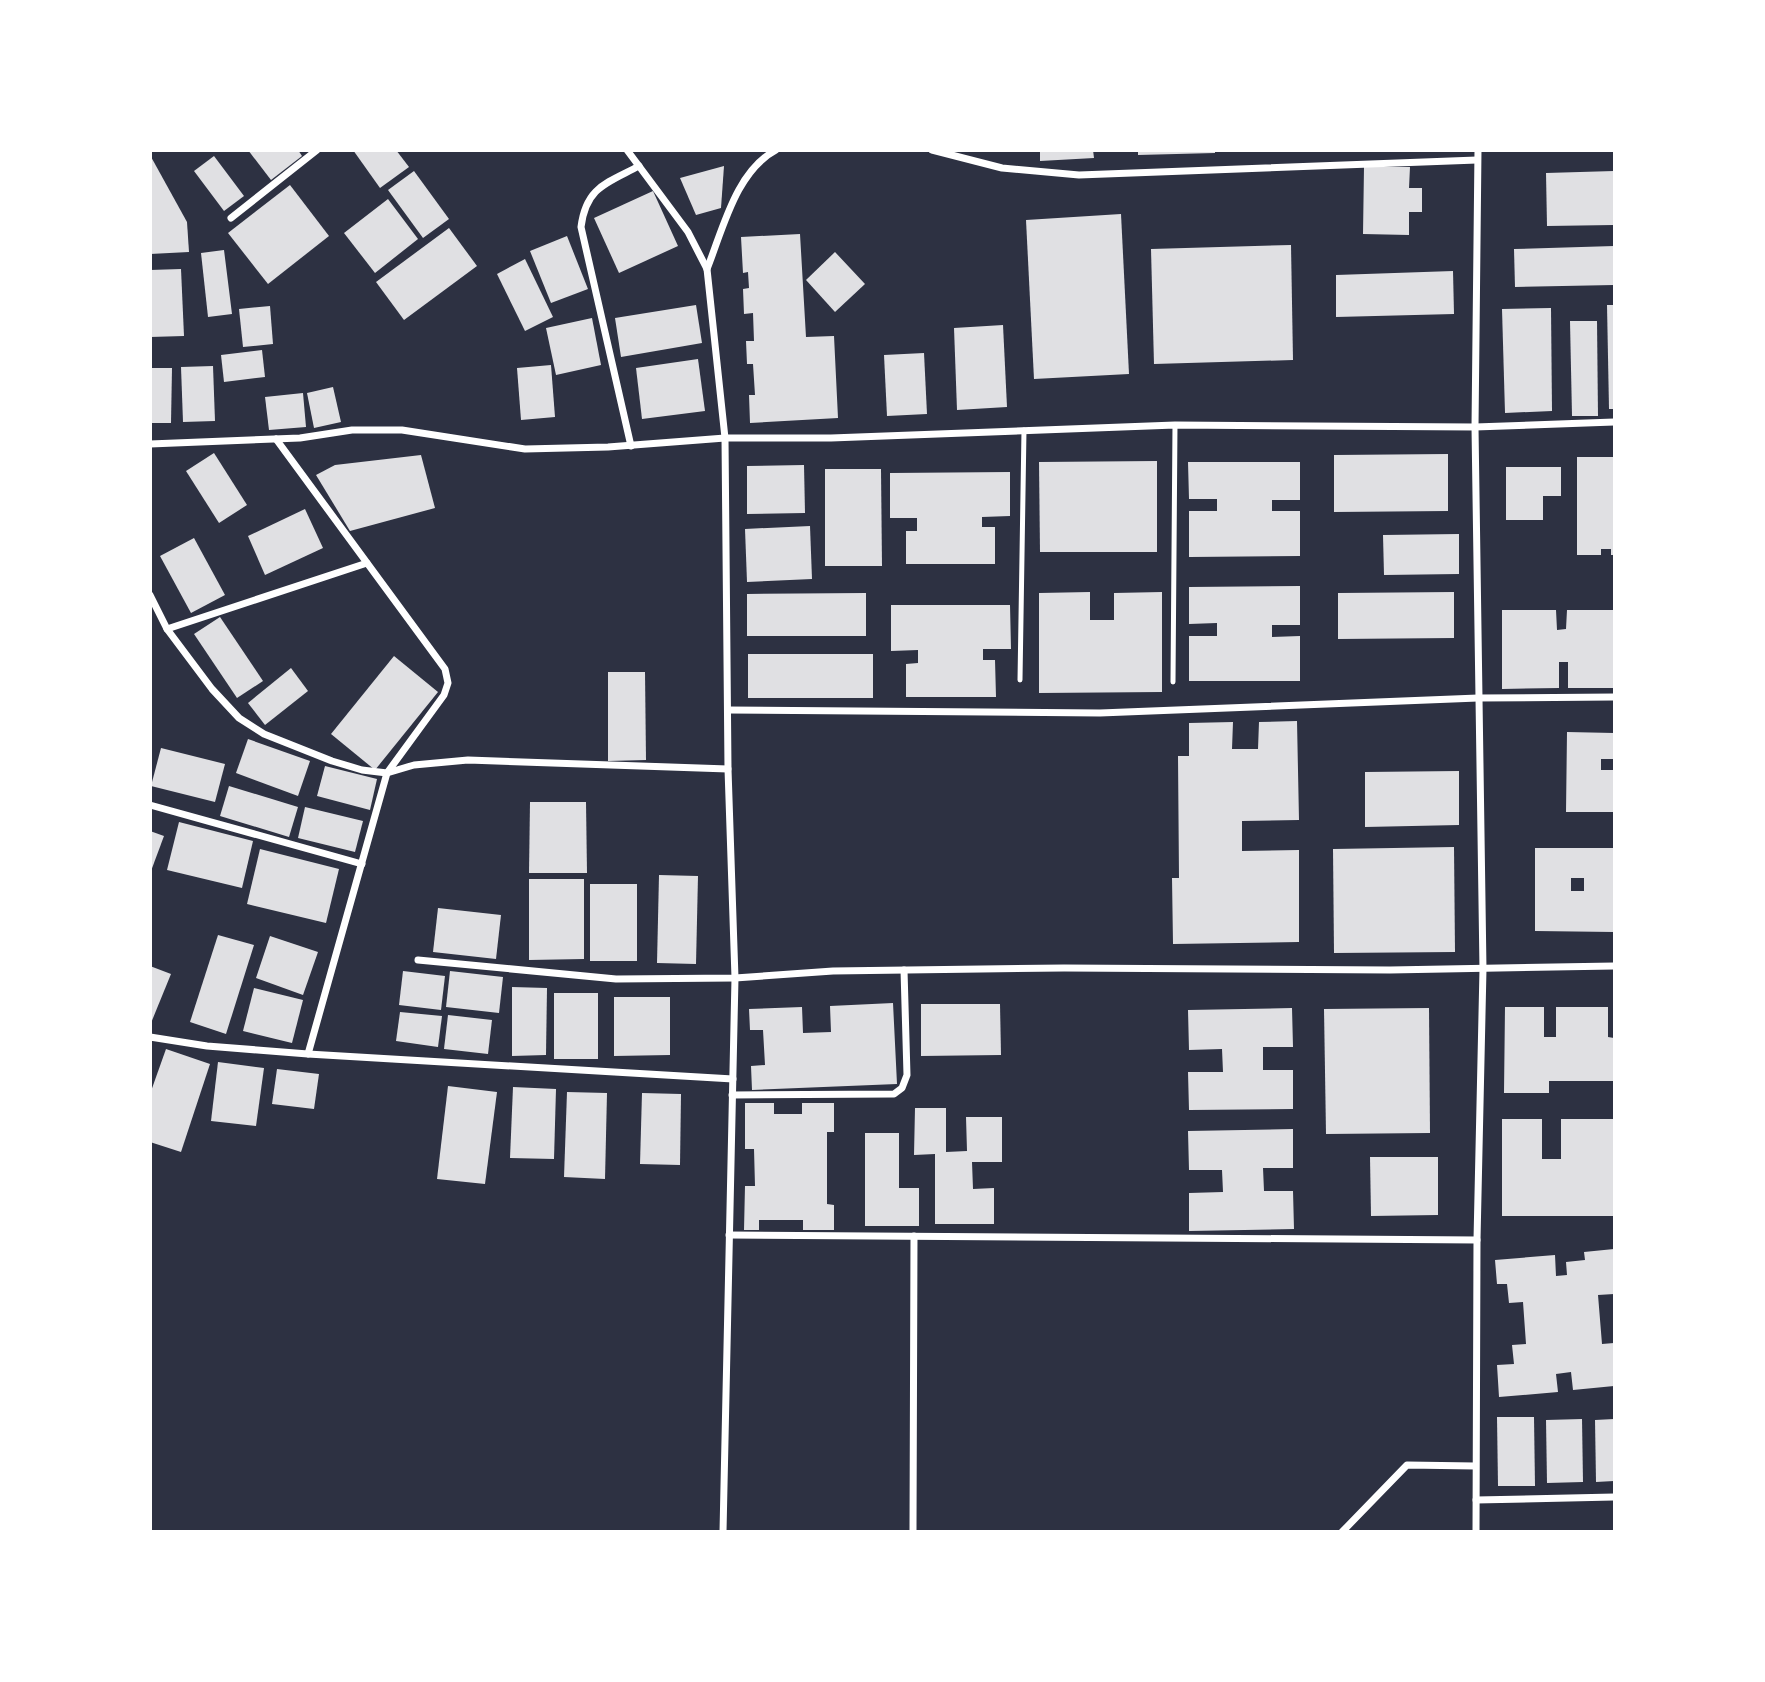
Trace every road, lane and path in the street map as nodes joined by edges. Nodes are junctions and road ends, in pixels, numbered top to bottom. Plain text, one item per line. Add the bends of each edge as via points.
1 (317, 150) edge
2 (627, 150) edge
3 (776, 150) edge
4 (932, 150) edge
5 (1478, 150) edge
6 (1477, 160) junction
7 (639, 166) junction
8 (231, 218) dead end
9 (707, 269) junction
10 (1615, 422) edge
11 (1175, 425) junction
12 (1475, 426) junction
13 (1024, 430) junction
14 (724, 438) junction
15 (276, 439) junction
16 (150, 444) edge
17 (631, 446) junction
18 (367, 563) junction
19 (150, 595) edge
20 (167, 629) junction
21 (1020, 680) dead end
22 (1173, 682) dead end
23 (1615, 697) edge
24 (1478, 698) junction
25 (728, 710) junction
26 (728, 769) junction
27 (387, 773) junction
28 (150, 805) edge
29 (362, 864) junction
30 (418, 960) dead end
31 (1615, 967) edge
32 (1483, 969) junction
33 (904, 970) junction
34 (735, 978) junction
35 (150, 1037) edge
36 (308, 1054) junction
37 (733, 1079) junction
38 (732, 1096) junction
39 (729, 1235) junction
40 (914, 1236) junction
41 (1477, 1240) junction
42 (1475, 1466) junction
43 (1615, 1497) edge
44 (1476, 1500) junction
45 (723, 1531) edge
46 (913, 1531) edge
47 (1342, 1531) edge
48 (1476, 1531) edge

1 - 8 street
2 - 7 street
3 - 9 street via 763,157 745,178
4 - 6 street via 1002,168 1079,174
5 - 6 street
6 - 12 street
7 - 9 street via 688,232
7 - 17 street via 600,187 584,206 581,228
9 - 14 street
10 - 12 street
11 - 12 street
11 - 13 street
11 - 22 lane
12 - 24 street
13 - 14 street
13 - 21 lane
14 - 17 street
14 - 25 street
15 - 16 street
15 - 17 street via 352,430 402,430 525,449
15 - 18 street
18 - 20 street
18 - 27 street via 445,669 448,683
19 - 20 street
20 - 27 street via 239,718 264,734 332,761
23 - 24 street
24 - 25 street via 1100,713
24 - 32 street
25 - 26 street
26 - 27 street via 468,760 414,765
26 - 34 street
27 - 29 street
28 - 29 street
29 - 36 street
30 - 34 street via 616,979
31 - 32 street
32 - 33 street
32 - 41 street
33 - 34 street
33 - 38 street via 907,1075 894,1094
34 - 37 street
35 - 36 street
36 - 37 street
37 - 38 street
38 - 39 street
39 - 40 street
39 - 45 street
40 - 41 street
40 - 46 street
41 - 42 street
42 - 44 street
42 - 47 street via 1407,1465
43 - 44 street
44 - 48 street

